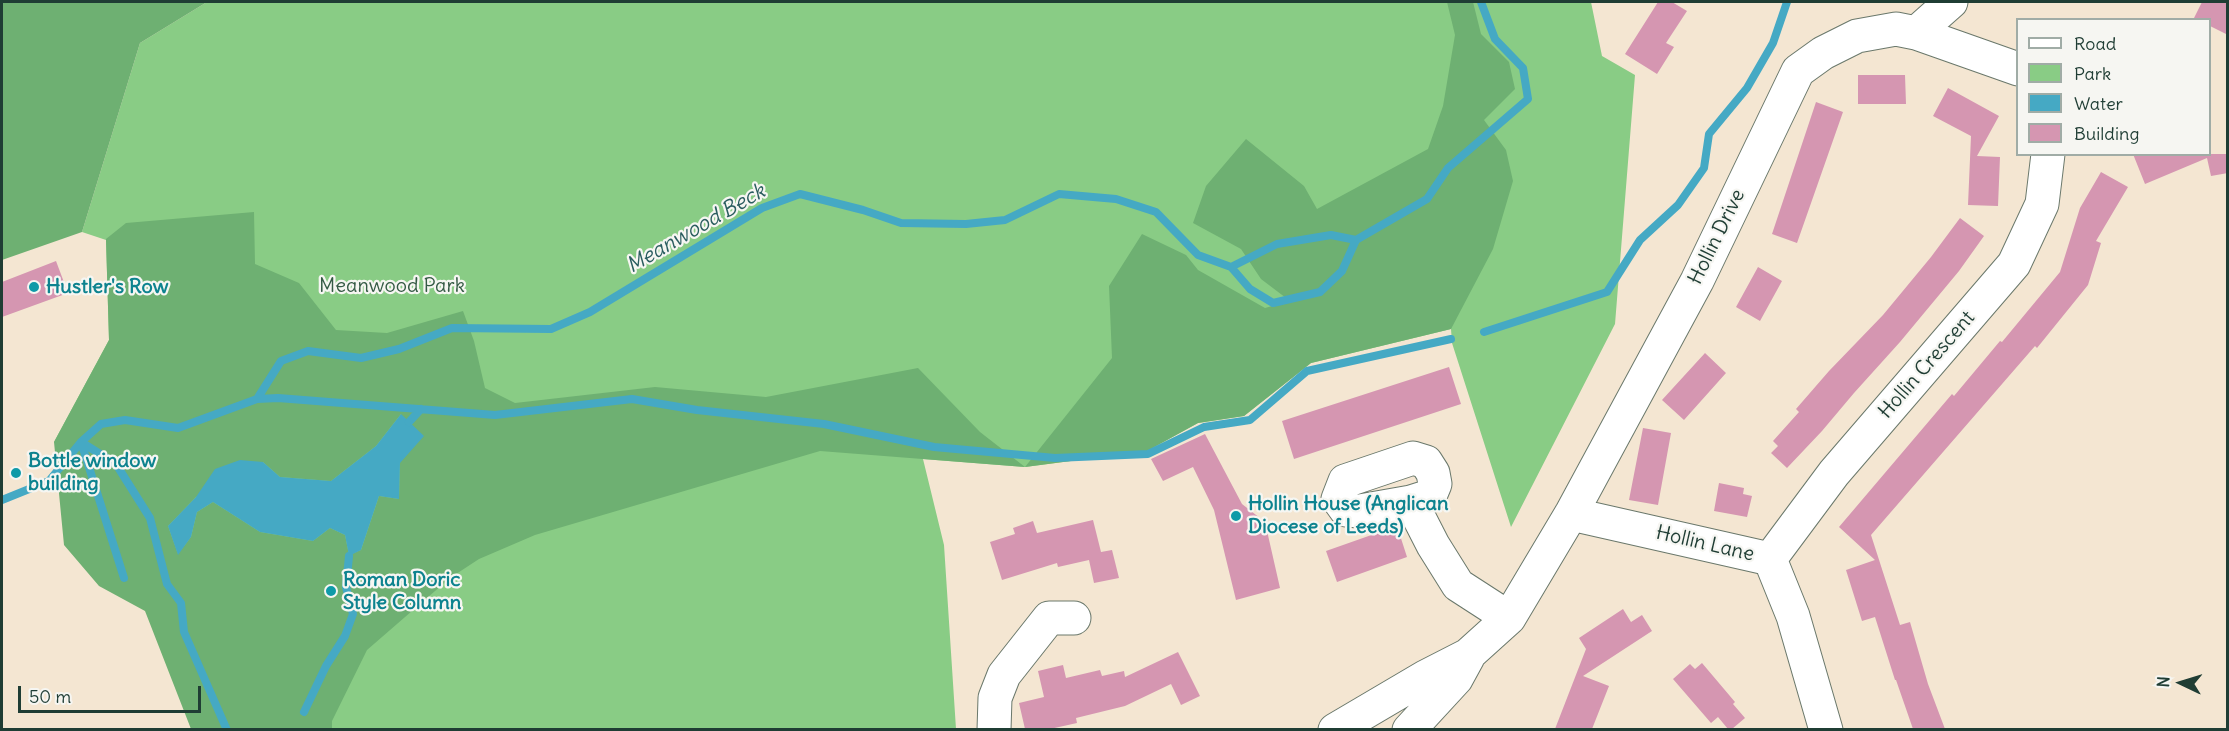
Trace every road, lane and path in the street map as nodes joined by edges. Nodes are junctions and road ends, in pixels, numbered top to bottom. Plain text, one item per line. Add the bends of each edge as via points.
1 (1951, 2) edge
2 (1916, 33) junction
3 (2016, 68) edge
4 (2048, 156) edge
5 (1412, 502) dead end
6 (1571, 514) junction
7 (1770, 559) junction
8 (1074, 618) dead end
9 (1509, 618) junction
10 (1468, 655) junction
11 (994, 729) edge
12 (1335, 729) edge
13 (1409, 729) edge
14 (1826, 729) edge

1 - 2 street
2 - 3 street, Hollin Drive
2 - 6 street, Hollin Drive via 1896,29 1857,36 1798,71 1696,280
4 - 7 street, Hollin Crescent via 2042,204 2014,264 1834,473
5 - 9 street via 1458,585
6 - 7 street, Hollin Lane
6 - 9 street, Hollin Drive
7 - 14 street, Hollin Lane via 1793,616
8 - 11 street via 1049,618 1004,675 995,698
9 - 10 street, Hollin Drive
10 - 12 street
10 - 13 street via 1456,679

